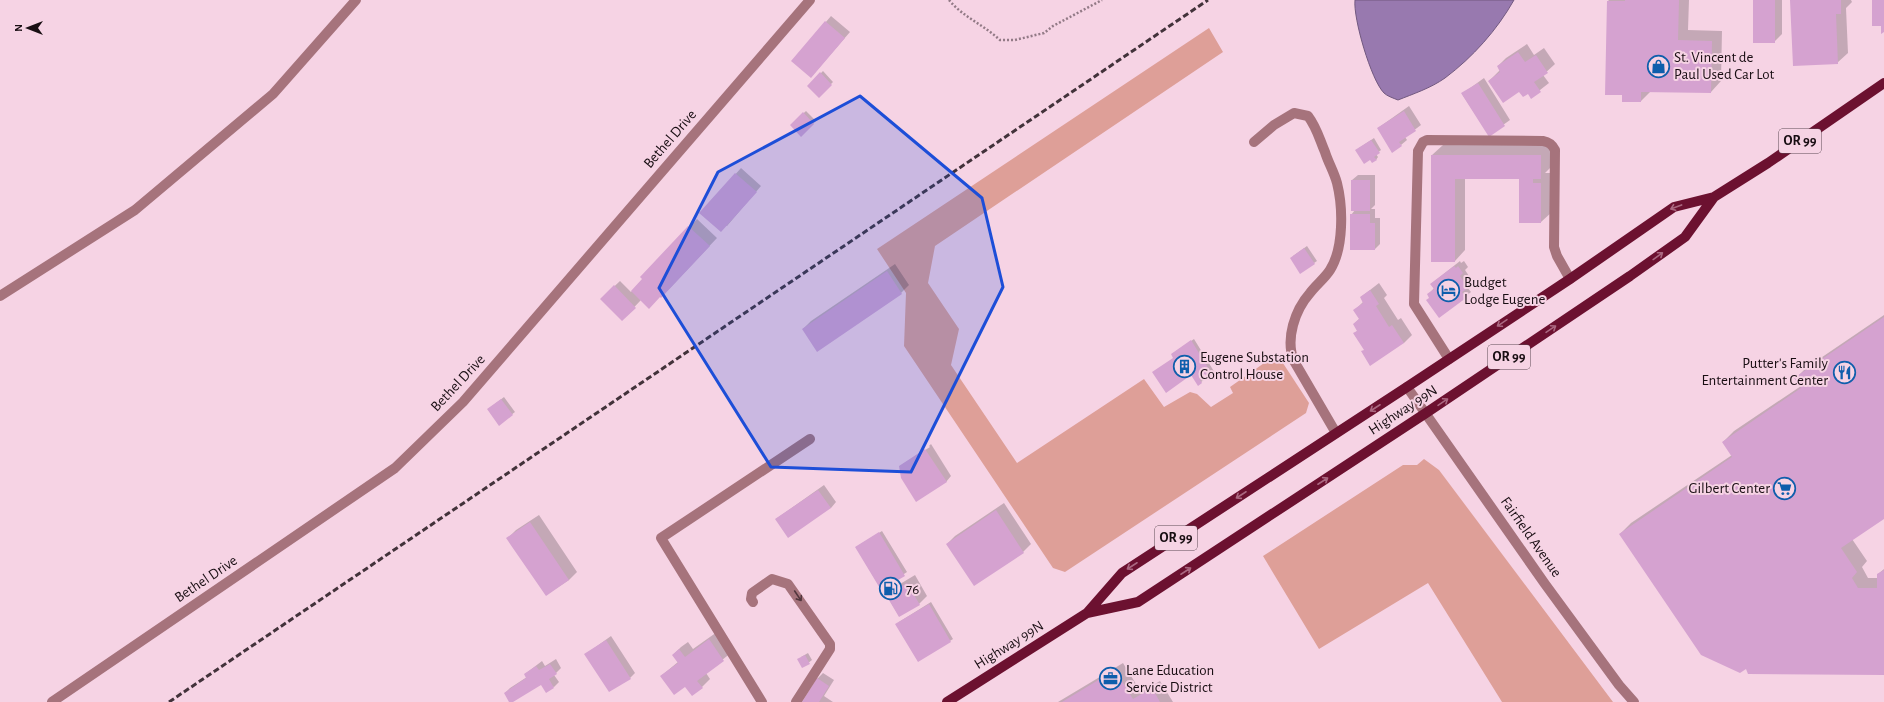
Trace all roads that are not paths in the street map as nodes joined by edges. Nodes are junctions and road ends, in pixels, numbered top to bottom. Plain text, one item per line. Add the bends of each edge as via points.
1 (356, 0) edge
2 (810, 0) edge
3 (1884, 83) edge
4 (1254, 142) dead end
5 (1714, 197) junction
6 (1570, 279) junction
7 (0, 296) edge
8 (1449, 359) junction
9 (1407, 387) junction
10 (1426, 413) junction
11 (1336, 433) junction
12 (810, 439) dead end
13 (753, 602) dead end
14 (1087, 613) junction
15 (52, 702) edge
16 (762, 702) edge
17 (796, 702) edge
18 (947, 702) edge
19 (1634, 702) edge

1 - 7 street via 273,94 135,210
2 - 15 street, Bethel Drive via 463,402 395,468
3 - 5 main road, Highway 99N / OR 99
4 - 11 street via 1274,125 1294,113 1308,116 1317,128 1337,183 1342,230 1335,259 1330,270 1299,308 1292,329 1291,344 1294,361
5 -> 6 main road, Highway 99N / OR 99 via 1674,207
10 -> 5 main road, Highway 99N / OR 99 via 1685,237
6 -> 8 main road, Highway 99N / OR 99
6 - 8 street via 1554,247 1553,146 1543,141 1423,142 1418,150 1414,304
8 - 9 main road, Highway 99N / OR 99
9 - 10 street, Fairfield Avenue
9 -> 11 main road, Highway 99N / OR 99
14 -> 10 main road, Highway 99N / OR 99 via 1138,602
10 - 19 street, Fairfield Avenue via 1545,584
11 -> 14 main road, Highway 99N / OR 99 via 1122,573
12 - 16 street via 661,538
13 -> 17 street via 752,593 772,579 788,584 830,644 830,649
14 - 18 main road, Highway 99N / OR 99

